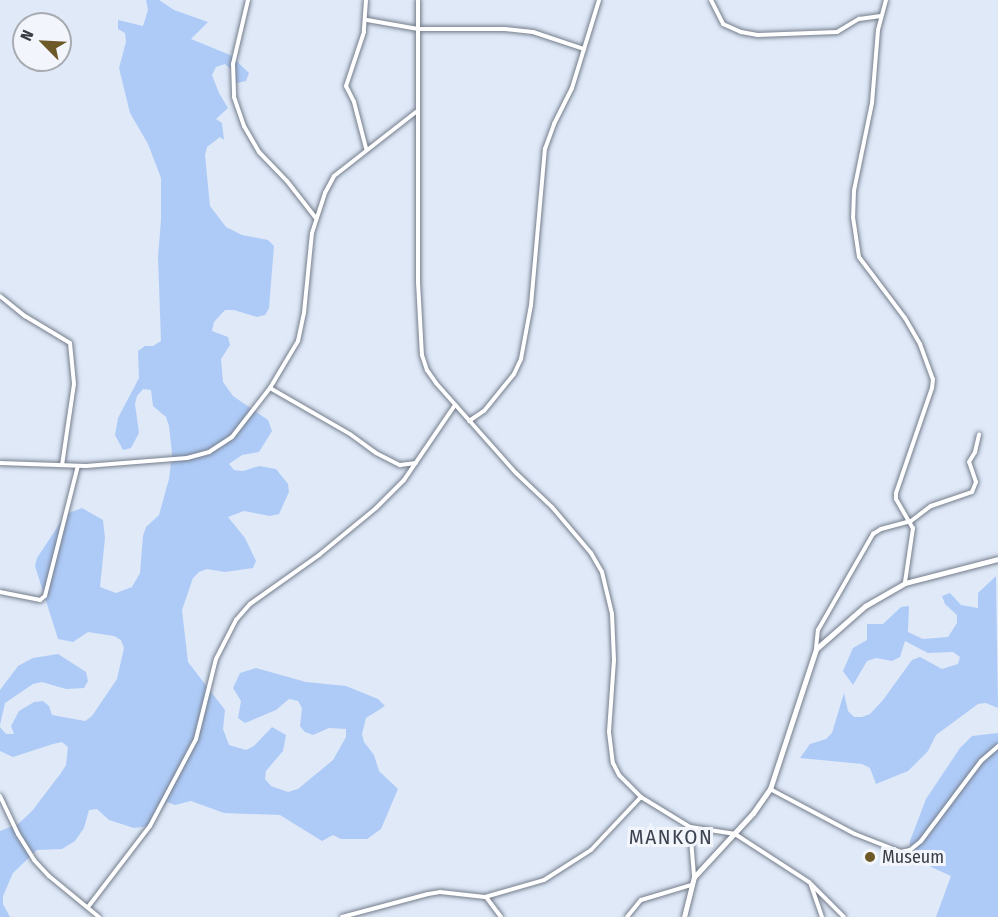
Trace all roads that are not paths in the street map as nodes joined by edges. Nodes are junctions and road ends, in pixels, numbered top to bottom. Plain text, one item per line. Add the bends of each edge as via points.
1 (248, 0) edge
2 (366, 0) edge
3 (418, 0) edge
4 (599, 0) edge
5 (711, 0) edge
6 (886, 0) edge
7 (881, 16) junction
8 (367, 20) junction
9 (418, 29) junction
10 (584, 49) junction
11 (416, 112) junction
12 (366, 148) junction
13 (316, 218) junction
14 (0, 296) edge
15 (270, 388) junction
16 (455, 405) junction
17 (470, 421) junction
18 (979, 434) dead end
19 (417, 462) junction
20 (0, 463) edge
21 (62, 465) junction
22 (78, 466) junction
23 (911, 521) junction
24 (998, 559) edge
25 (905, 583) junction
26 (0, 591) edge
27 (816, 649) junction
28 (998, 746) edge
29 (770, 789) junction
30 (0, 796) edge
31 (640, 797) junction
32 (690, 827) junction
33 (735, 834) junction
34 (694, 877) junction
35 (809, 882) junction
36 (691, 885) junction
37 (494, 894) junction
38 (485, 897) junction
39 (495, 906) junction
40 (88, 908) junction
41 (99, 917) edge
42 (342, 917) edge
43 (501, 917) edge
44 (627, 917) edge
45 (684, 917) edge
46 (822, 917) edge
47 (844, 917) edge

1 - 13 street via 233,64 234,97 259,152
2 - 8 street
3 - 9 street
4 - 10 street
5 - 7 street via 723,24 758,35 837,32 859,19
6 - 7 street
7 - 23 street via 872,103 854,191 853,217 859,257 905,318 933,380 896,493
8 - 9 street
8 - 12 street via 346,86
9 - 10 street via 533,32
9 - 11 street
10 - 17 street via 545,149 531,305 521,359 484,411
11 - 12 street
11 - 16 street via 422,355 436,383
12 - 13 street via 334,176
13 - 15 street via 298,341
14 - 21 street via 70,343 74,384
15 - 19 street via 376,453 400,465
15 - 22 street via 232,437 209,452
16 - 17 street
16 - 19 street
17 - 31 street via 559,515 602,572 612,614 614,660 609,732 613,763
18 - 23 street via 969,462 976,482 972,492 930,506
19 - 40 street via 397,487 342,537 250,604 236,620 216,659 196,739 150,826
20 - 21 street
21 - 22 street
22 - 26 street via 45,596 40,600
23 - 25 street
23 - 27 street via 873,534 818,630
24 - 25 street
25 - 27 street via 865,606
27 - 29 street
28 - 29 street via 981,761 921,841 901,852 855,834
29 - 33 street
30 - 40 street via 34,860
31 - 32 street
31 - 37 street via 610,832 562,870 544,880
32 - 33 street
32 - 34 street
33 - 34 street
33 - 35 street
34 - 36 street
35 - 46 street
35 - 47 street
36 - 44 street via 641,900
36 - 45 street
37 - 38 street
37 - 39 street
38 - 39 street
38 - 42 street via 440,892
39 - 43 street
40 - 41 street

